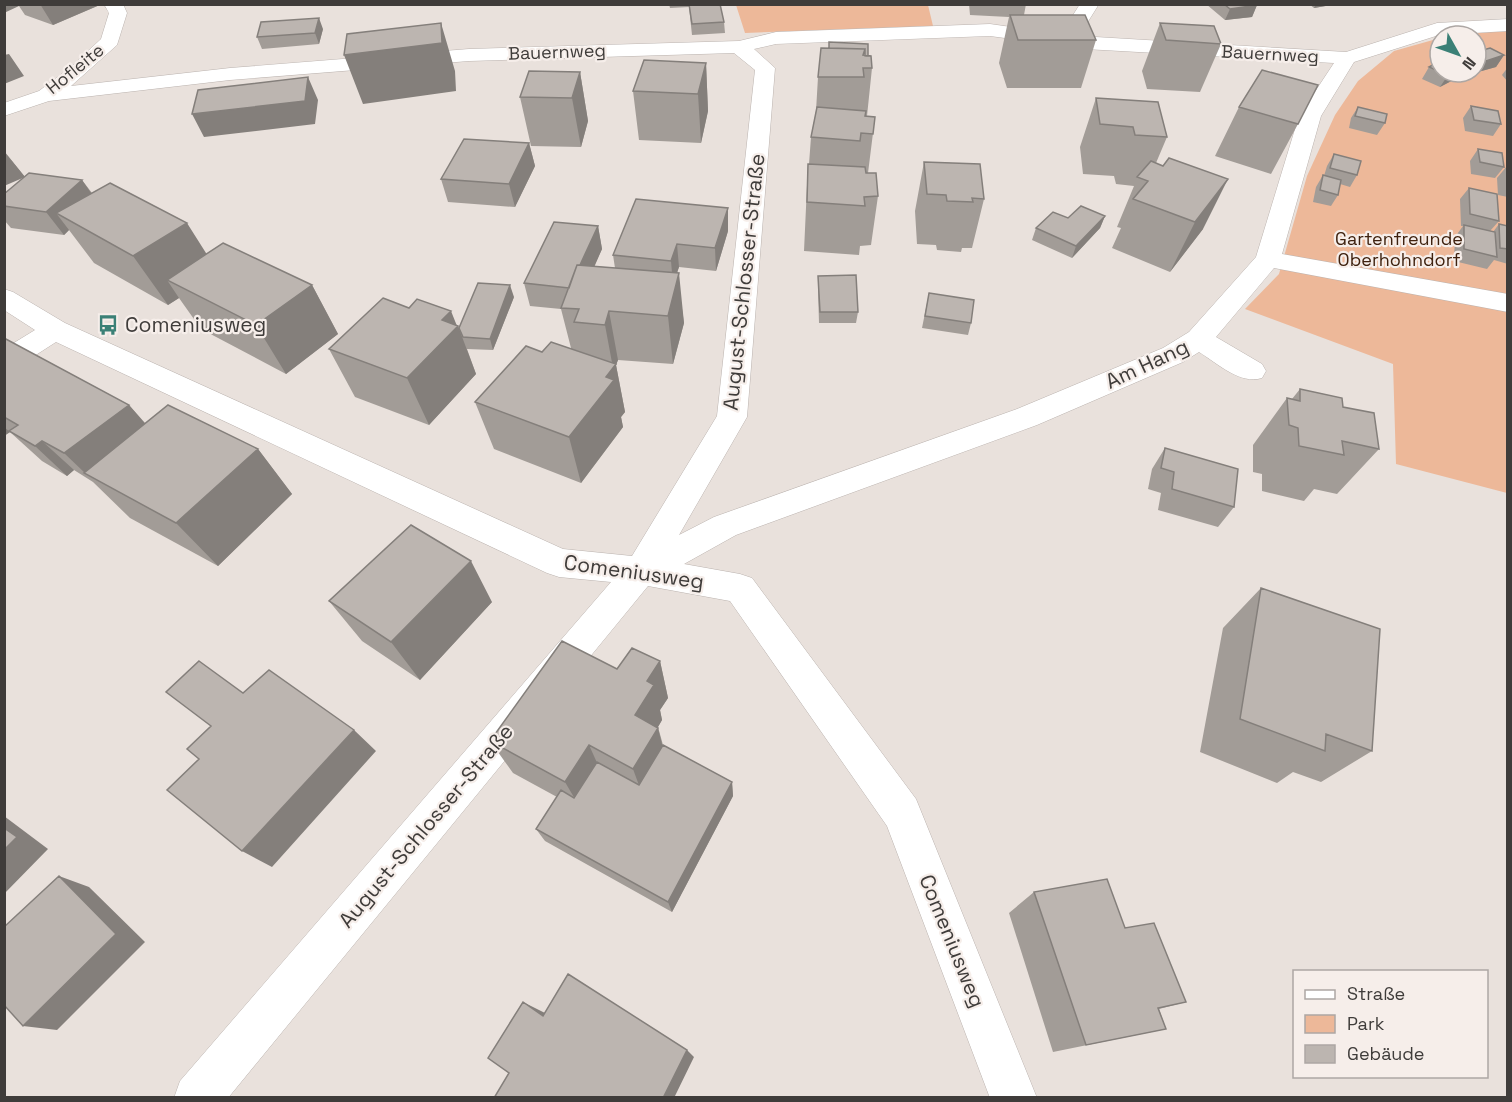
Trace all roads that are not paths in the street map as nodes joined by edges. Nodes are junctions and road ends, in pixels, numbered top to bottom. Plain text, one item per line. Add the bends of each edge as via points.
1 (113, 4) edge
2 (1090, 4) edge
3 (1508, 25) edge
4 (1076, 41) junction
5 (740, 47) junction
6 (1347, 58) junction
7 (46, 95) junction
8 (4, 110) edge
9 (1268, 260) junction
10 (4, 298) edge
11 (1508, 303) edge
12 (55, 330) junction
13 (1199, 339) junction
14 (4, 362) edge
15 (1252, 371) dead end
16 (641, 571) junction
17 (197, 1098) edge
18 (1014, 1098) edge

1 - 7 street, Hofleite via 118,13 110,41
2 - 4 street
3 - 6 street via 1437,29
4 - 5 street, Bauernweg via 990,30 776,38
4 - 6 street, Bauernweg
5 - 7 street, Bauernweg via 469,55 230,74
5 - 16 street, August-Schlosser-Straße via 765,68 732,417
6 - 9 street, Am Hang via 1310,116
7 - 8 street, Hofleite
9 - 11 street
9 - 13 street, Am Hang
10 - 12 street, Comeniusweg
12 - 14 street
12 - 16 street, Comeniusweg via 559,562
13 - 15 street
13 - 16 street, Am Hang via 1173,355 1027,417 725,526
16 - 17 street, August-Schlosser-Straße
16 - 18 street, Comeniusweg via 740,588 902,813

